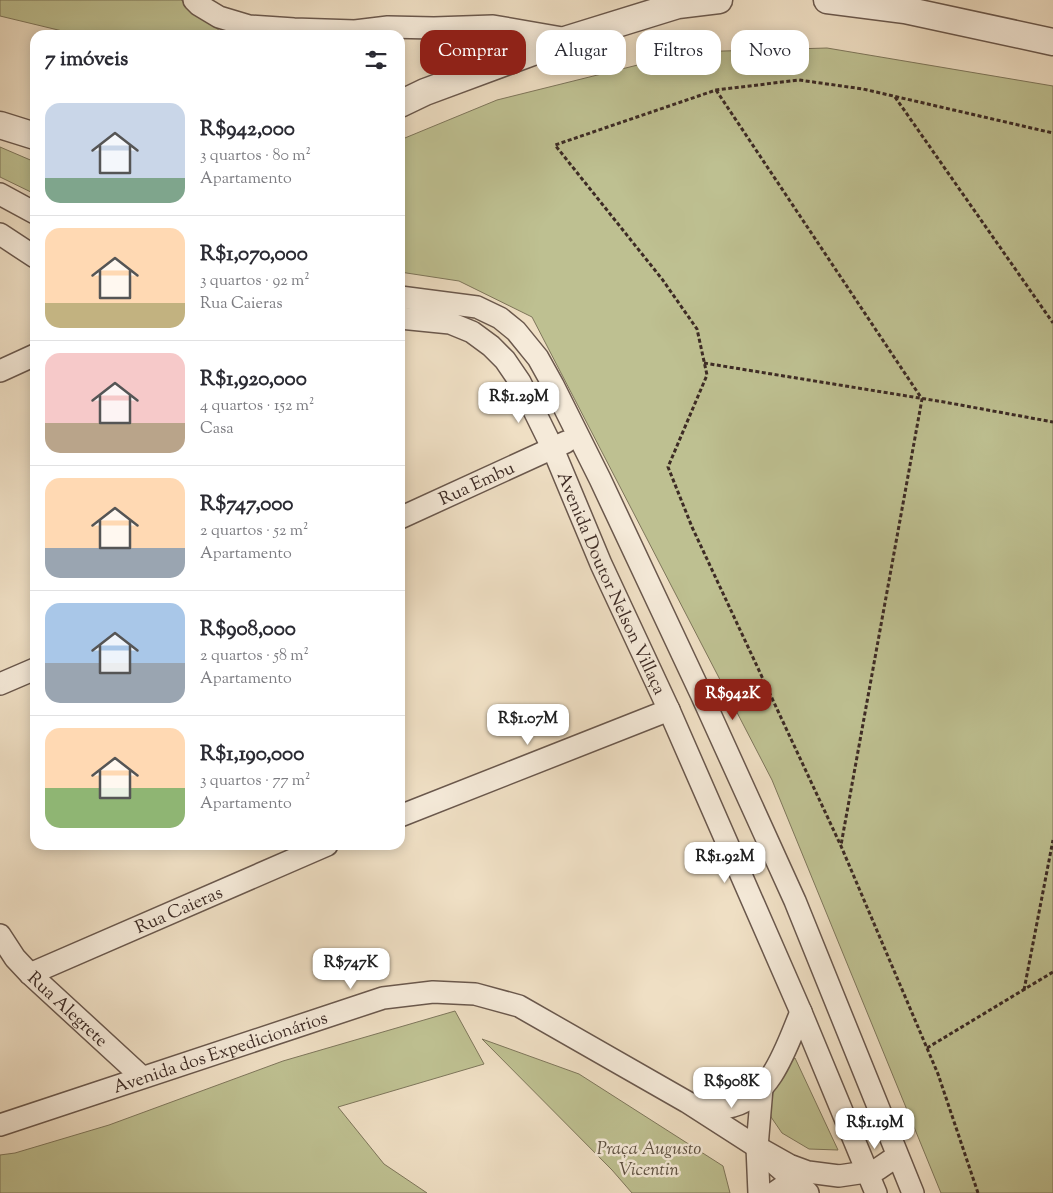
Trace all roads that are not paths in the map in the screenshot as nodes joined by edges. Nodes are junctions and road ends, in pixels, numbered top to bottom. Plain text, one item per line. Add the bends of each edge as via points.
1 (194, 0) edge
2 (719, 0) edge
3 (827, 0) edge
4 (324, 30) edge
5 (405, 30) edge
6 (597, 30) edge
7 (536, 33) edge
8 (1053, 42) edge
9 (536, 51) edge
10 (405, 102) edge
11 (0, 126) edge
12 (30, 135) edge
13 (0, 194) edge
14 (30, 210) edge
15 (0, 234) edge
16 (30, 254) edge
17 (405, 299) edge
18 (405, 318) edge
19 (30, 358) edge
20 (0, 372) edge
21 (579, 436) junction
22 (553, 449) junction
23 (405, 516) edge
24 (30, 672) edge
25 (0, 684) edge
26 (669, 710) junction
27 (405, 814) edge
28 (315, 850) edge
29 (0, 935) edge
30 (30, 974) junction
31 (801, 1012) junction
32 (142, 1077) junction
33 (762, 1088) junction
34 (687, 1102) junction
35 (0, 1124) edge
36 (757, 1147) junction
37 (897, 1156) junction
38 (866, 1172) junction
39 (800, 1187) edge
40 (759, 1193) edge
41 (774, 1193) edge
42 (876, 1193) edge
43 (913, 1193) edge

1 - 4 street via 219,18 249,26
2 - 6 street via 678,5
3 - 8 street via 906,10
5 - 7 street via 493,26
9 - 10 street
11 - 12 street
13 - 14 street
15 - 16 street
17 - 21 street, Avenida Doutor Nelson Villaça via 477,307 500,318 516,331 538,358
18 - 22 street, Avenida Doutor Nelson Villaça via 450,323 472,332 492,346 520,382
19 - 20 street
21 - 22 street, Rua Embu
21 - 37 street, Avenida Doutor Nelson Villaça via 796,901
22 - 23 street, Rua Embu
22 - 26 street, Avenida Doutor Nelson Villaça via 601,564
24 - 25 street
26 - 27 street
26 - 31 street, Avenida Doutor Nelson Villaça
28 - 30 street, Rua Caieras
29 - 30 street, Rua Alegrete
30 - 32 street, Rua Alegrete
31 - 33 street via 772,1075
31 - 38 street, Avenida Doutor Nelson Villaça
32 - 34 street, Avenida dos Expedicionários via 384,998 433,992 467,993 519,1006
32 - 35 street, Avenida dos Expedicionários
33 - 34 street via 752,1098 732,1107
33 - 36 street
34 - 36 street, Avenida dos Expedicionários
36 - 38 street via 808,1172 839,1176
36 - 39 street
36 - 40 street
37 - 38 street via 878,1169
37 - 43 street, Avenida Doutor Nelson Villaça
38 - 42 street, Avenida Doutor Nelson Villaça
39 - 41 street

